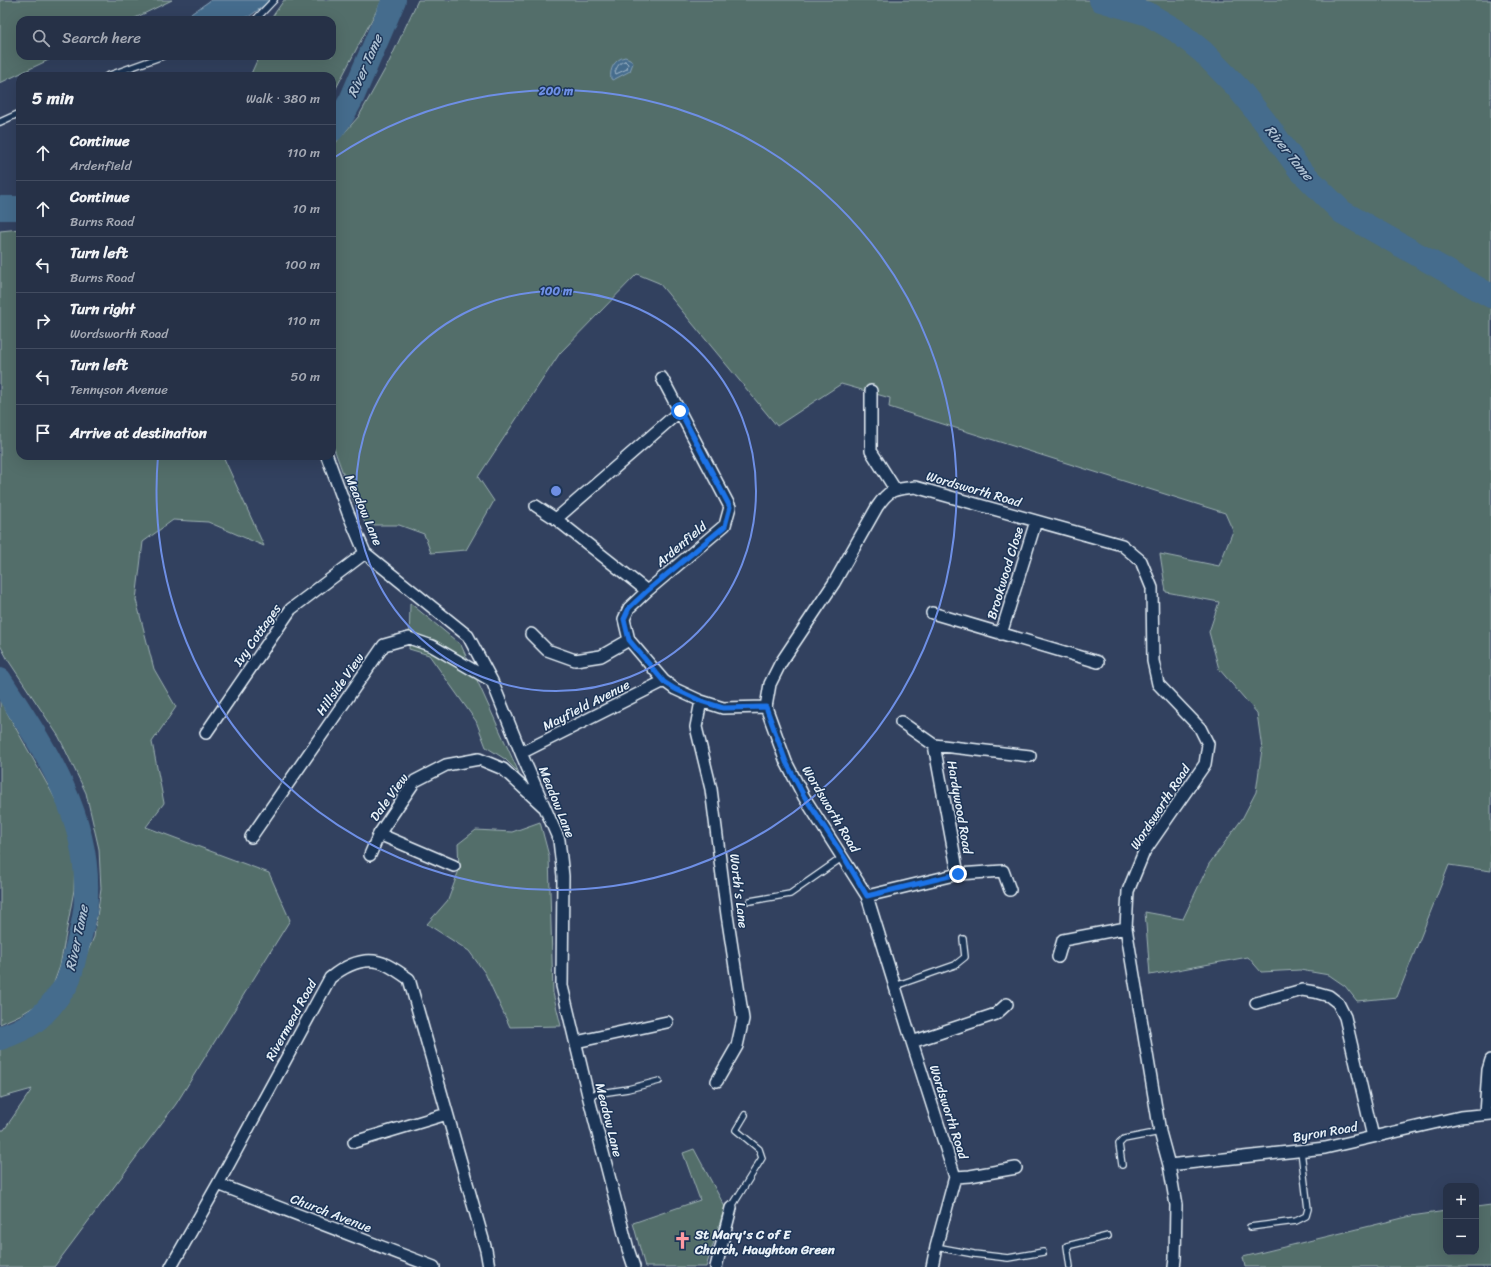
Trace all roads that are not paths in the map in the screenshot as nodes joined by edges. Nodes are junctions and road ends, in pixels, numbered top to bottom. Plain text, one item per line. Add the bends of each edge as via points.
1 (274, 0) edge
2 (259, 16) edge
3 (152, 60) edge
4 (118, 72) edge
5 (16, 115) edge
6 (0, 122) edge
7 (662, 378) dead end
8 (871, 391) dead end
9 (680, 411) junction
10 (328, 460) edge
11 (895, 489) junction
12 (536, 506) dead end
13 (556, 520) junction
14 (1036, 521) junction
15 (365, 553) junction
16 (647, 591) junction
17 (932, 613) dead end
18 (531, 634) dead end
19 (1001, 634) junction
20 (629, 640) junction
21 (1098, 662) dead end
22 (492, 681) junction
23 (664, 682) junction
24 (701, 701) junction
25 (766, 707) junction
26 (902, 722) dead end
27 (206, 733) dead end
28 (934, 745) junction
29 (521, 753) junction
30 (1030, 756) dead end
31 (545, 807) junction
32 (379, 834) junction
33 (251, 837) dead end
34 (370, 856) dead end
35 (844, 857) junction
36 (454, 866) dead end
37 (958, 874) junction
38 (1010, 890) dead end
39 (867, 896) junction
40 (750, 901) dead end
41 (1126, 928) junction
42 (963, 939) dead end
43 (1058, 957) dead end
44 (895, 986) junction
45 (1256, 1003) dead end
46 (1007, 1004) dead end
47 (667, 1022) dead end
48 (576, 1042) junction
49 (912, 1042) junction
50 (1491, 1060) edge
51 (659, 1081) dead end
52 (717, 1081) dead end
53 (588, 1095) junction
54 (448, 1114) junction
55 (745, 1114) dead end
56 (1488, 1114) edge
57 (1160, 1132) junction
58 (1373, 1137) junction
59 (354, 1142) dead end
60 (1301, 1151) junction
61 (1122, 1165) dead end
62 (1169, 1165) junction
63 (1016, 1168) dead end
64 (955, 1177) junction
65 (218, 1184) junction
66 (731, 1208) joint
67 (1250, 1227) dead end
68 (1108, 1236) dead end
69 (936, 1247) junction
70 (1043, 1252) dead end
71 (171, 1267) edge
72 (434, 1267) edge
73 (489, 1267) edge
74 (634, 1267) edge
75 (716, 1267) edge
76 (932, 1267) edge
77 (1070, 1267) edge
78 (1174, 1267) edge

1 - 2 lane
3 - 4 lane
5 - 6 lane
7 - 9 street, Ardenfield
8 - 11 street via 871,451
9 - 13 street
9 - 16 street, Ardenfield via 730,507 725,526
10 - 15 street, Meadow Lane
11 - 14 street, Wordsworth Road via 915,487
11 - 25 street, Wordsworth Road via 885,496 877,507 834,583 780,664 770,684
12 - 13 street
13 - 16 street
14 - 19 street, Brookwood Close
14 - 41 street, Wordsworth Road via 1122,545 1141,561 1152,588 1153,661 1158,684 1200,728 1208,744 1205,764 1144,852 1128,891
15 - 22 street, Meadow Lane via 468,636
15 - 27 street, Ivy Cottages via 291,609
16 - 20 street, Ardenfield via 629,608 624,619
17 - 19 street, Brookwood Close
18 - 20 street via 547,650 575,660 601,656
19 - 21 street, Brookwood Close
20 - 23 street
22 - 29 street, Meadow Lane
22 - 33 street, Hillside View via 432,646 409,638 384,645
23 - 24 street
23 - 29 street, Mayfield Avenue
24 - 25 street via 723,708
24 - 52 street, Worth's Lane via 696,727 711,789 743,1019 737,1046
25 - 35 street, Wordsworth Road via 786,762 804,796
26 - 28 street, Hardywood Road
28 - 30 street, Hardywood Road
28 - 37 street, Hardywood Road
29 - 31 street, Meadow Lane
31 - 32 street, Dale View via 503,769 479,759 446,765 415,781
31 - 48 street, Meadow Lane via 559,840 563,876 562,986
32 - 34 street, Dale View
32 - 36 street, Dale View
35 - 39 street, Wordsworth Road
35 - 40 lane via 790,894
37 - 38 street via 1003,871
37 - 39 street
39 - 44 street, Wordsworth Road
41 - 43 street via 1063,940
41 - 57 street, Wordsworth Road
42 - 44 lane via 965,957 955,965
44 - 49 street, Wordsworth Road
45 - 58 street via 1302,990 1329,996 1338,1004 1345,1017
46 - 49 street via 996,1014
47 - 48 street
48 - 53 street, Meadow Lane
49 - 64 street, Wordsworth Road
50 - 56 street, Byron Road via 1488,1070
51 - 53 lane
53 - 74 street, Meadow Lane
54 - 59 street
54 - 65 street, Rivermead Road via 409,979 379,962 359,962 347,966 330,978
54 - 73 street, Rivermead Road
55 - 66 lane via 736,1130 759,1149 762,1158
56 - 58 street, Byron Road via 1460,1117
57 - 61 lane via 1124,1139 1119,1144
57 - 62 street, Wordsworth Road
58 - 60 street, Byron Road
60 - 62 street, Byron Road
60 - 67 lane via 1308,1209 1306,1216 1296,1221
62 - 78 street, Wordsworth Road via 1176,1205
63 - 64 street
64 - 69 street, Wordsworth Road
65 - 71 street, Rivermead Road
65 - 72 street, Church Avenue
66 - 75 street
68 - 77 lane via 1067,1246
69 - 70 lane via 1008,1258
69 - 76 street, Wordsworth Road

